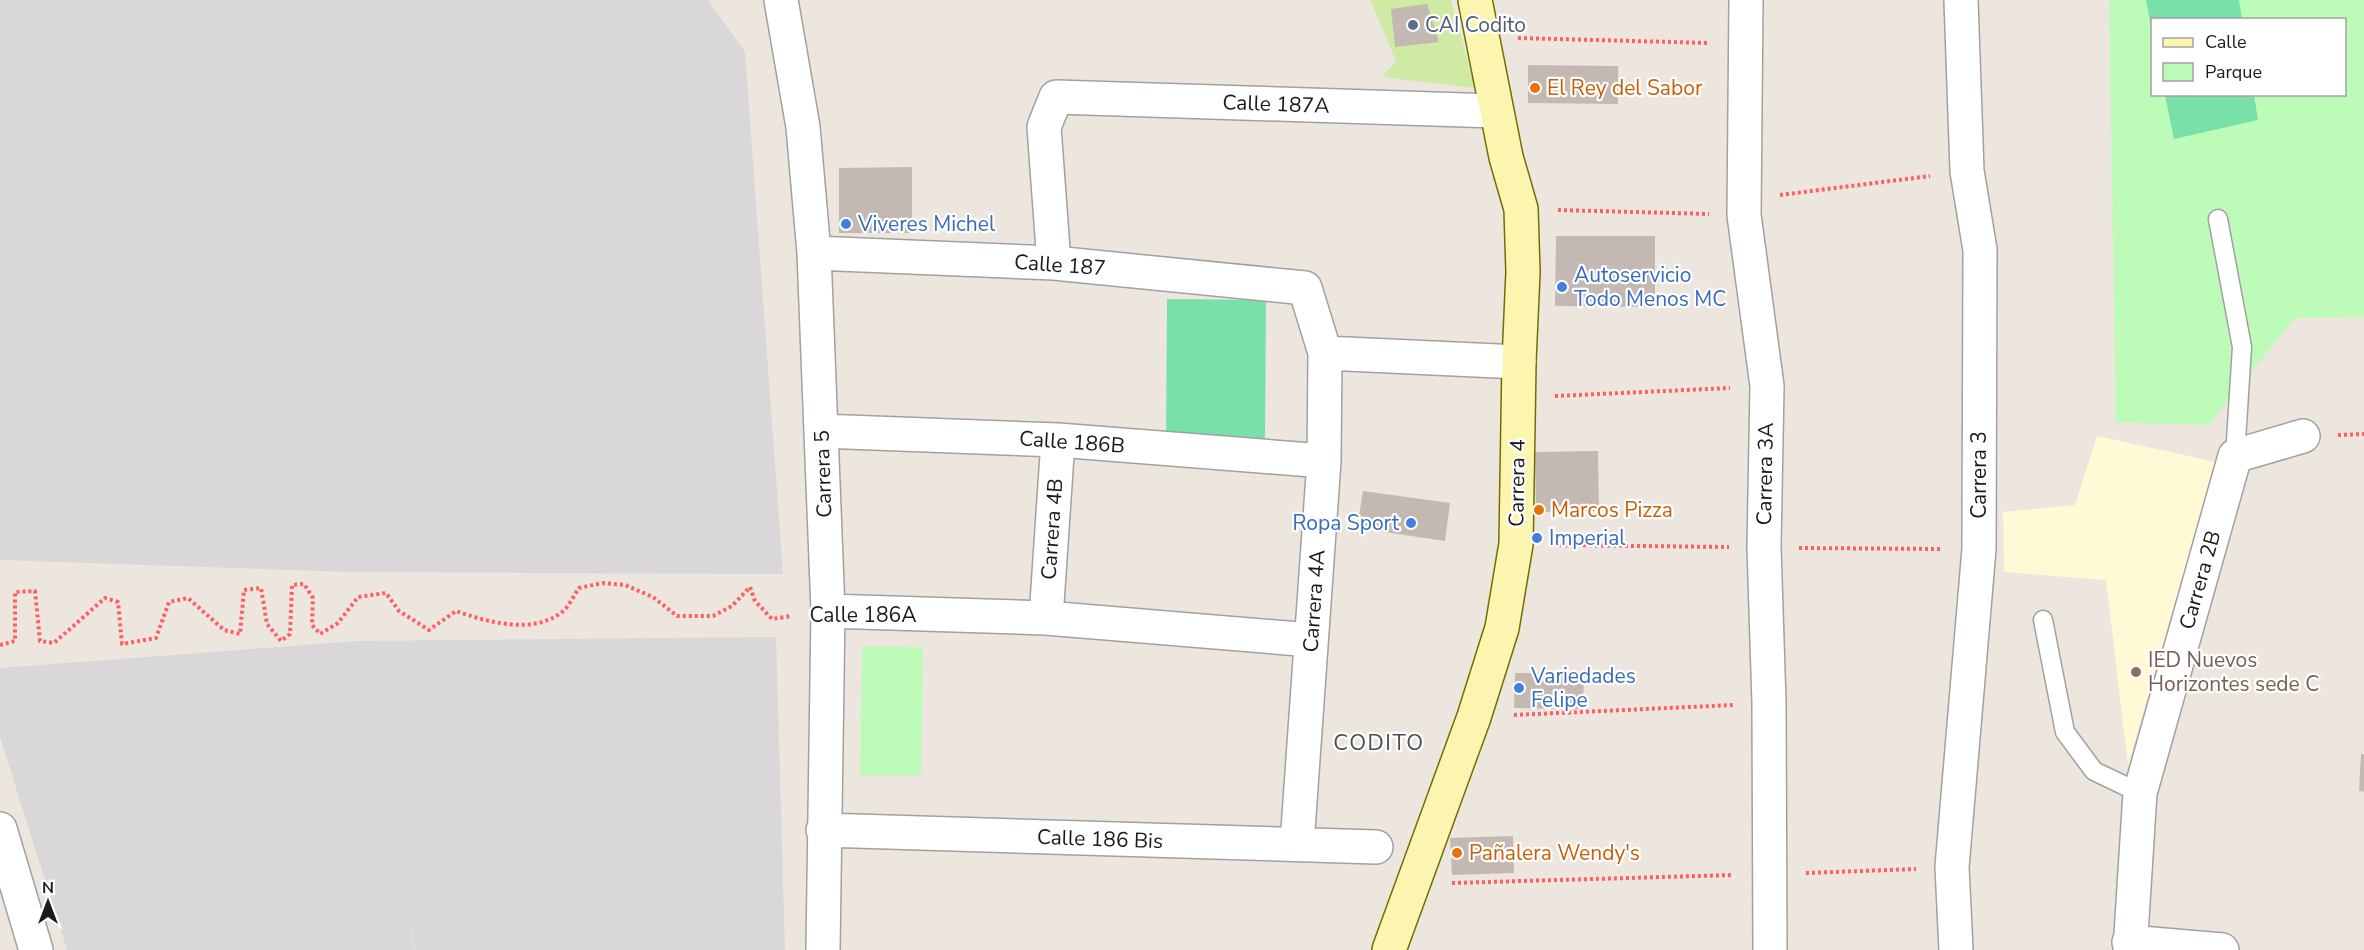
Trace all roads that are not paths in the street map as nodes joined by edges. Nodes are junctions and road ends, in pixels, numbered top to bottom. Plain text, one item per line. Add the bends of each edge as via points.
1 (1475, 0) edge
2 (1746, 0) edge
3 (1961, 0) edge
4 (789, 4) edge
5 (1497, 111) junction
6 (2218, 219) dead end
7 (814, 253) junction
8 (1054, 263) junction
9 (1305, 288) joint
10 (1325, 353) junction
11 (1519, 362) junction
12 (821, 430) junction
13 (2303, 436) dead end
14 (1058, 440) junction
15 (2235, 456) junction
16 (1324, 461) junction
17 (828, 611) junction
18 (1046, 618) junction
19 (2043, 620) dead end
20 (1311, 640) junction
21 (2140, 793) junction
22 (0, 830) edge
23 (823, 830) junction
24 (1297, 844) junction
25 (1376, 847) dead end
26 (2130, 946) edge
27 (36, 950) edge
28 (823, 950) edge
29 (1389, 950) edge
30 (1770, 950) edge
31 (1956, 950) edge
32 (2222, 950) edge

1 - 5 street, Carrera 4
2 - 30 street, Carrera 3A via 1744,207 1767,386 1764,547
3 - 31 street, Carrera 3 via 1967,171 1980,250 1979,549 1952,867
4 - 7 street, Carrera 5
5 - 8 street, Calle 187A via 1056,97 1044,127
5 - 11 street, Carrera 4 via 1521,209
6 - 15 lane via 2242,347
7 - 8 street, Calle 187
7 - 12 street, Carrera 5
8 - 9 street, Calle 187
9 - 10 street, Carrera 4A
10 - 11 street
10 - 16 street, Carrera 4A
11 - 29 street, Carrera 4 via 1516,544 1502,628 1474,717
12 - 14 street, Calle 186B
12 - 17 street, Carrera 5
13 - 15 street
14 - 16 street, Calle 186B
14 - 18 street, Carrera 4B
15 - 21 street, Carrera 2B
16 - 20 street, Carrera 4A
17 - 18 street, Calle 186A
17 - 23 street, Carrera 5
18 - 20 street, Calle 186A
19 - 21 lane via 2065,732 2094,771
20 - 24 street, Carrera 4A
21 - 26 street, Carrera 2B
22 - 27 street
23 - 24 street, Calle 186 Bis
23 - 28 street, Carrera 5
24 - 25 street, Calle 186 Bis
26 - 32 street

